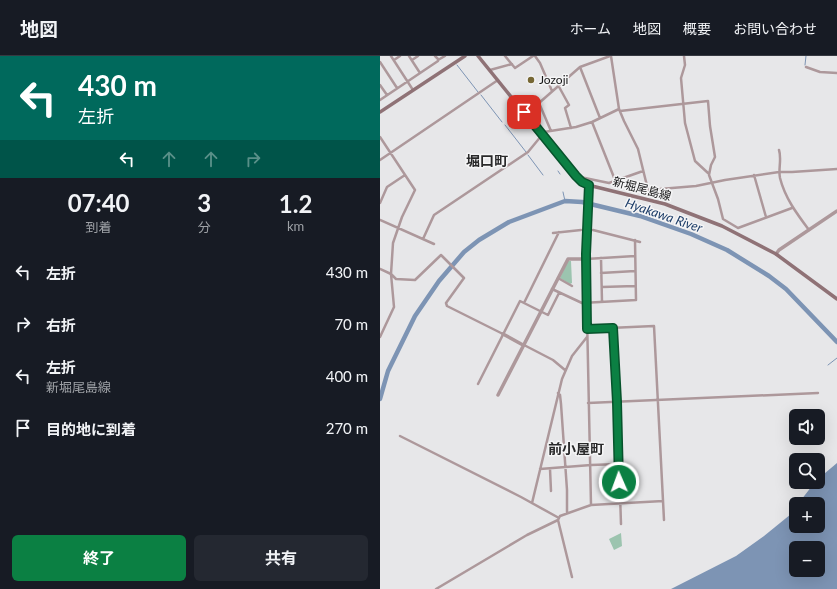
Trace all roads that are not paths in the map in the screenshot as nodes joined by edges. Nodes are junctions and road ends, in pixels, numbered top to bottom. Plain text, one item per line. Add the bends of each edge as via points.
1 (391, 56) edge
2 (400, 56) edge
3 (409, 56) edge
4 (418, 56) edge
5 (435, 56) edge
6 (444, 56) edge
7 (465, 56) edge
8 (478, 56) edge
9 (505, 56) edge
10 (534, 56) edge
11 (611, 56) edge
12 (684, 56) edge
13 (394, 60) junction
14 (412, 60) junction
15 (438, 60) junction
16 (380, 62) edge
17 (512, 64) junction
18 (580, 67) junction
19 (806, 67) dead end
20 (490, 70) junction
21 (420, 73) junction
22 (837, 73) edge
23 (498, 80) junction
24 (408, 81) junction
25 (380, 85) edge
26 (558, 85) junction
27 (397, 88) junction
28 (414, 90) junction
29 (552, 91) junction
30 (387, 95) junction
31 (380, 100) edge
32 (539, 103) junction
33 (683, 103) junction
34 (620, 110) junction
35 (380, 111) edge
36 (524, 112) junction
37 (600, 118) junction
38 (592, 122) junction
39 (571, 128) junction
40 (551, 131) junction
41 (542, 134) junction
42 (380, 136) edge
43 (779, 150) dead end
44 (391, 153) junction
45 (380, 160) edge
46 (837, 169) edge
47 (643, 171) junction
48 (779, 172) junction
49 (708, 173) junction
50 (405, 175) junction
51 (754, 175) junction
52 (578, 178) junction
53 (615, 180) junction
54 (711, 183) junction
55 (589, 185) junction
56 (380, 203) edge
57 (792, 208) junction
58 (837, 211) edge
59 (766, 218) junction
60 (380, 220) edge
61 (399, 228) junction
62 (581, 230) dead end
63 (593, 230) dead end
64 (809, 230) junction
65 (559, 232) junction
66 (554, 233) dead end
67 (423, 239) junction
68 (635, 240) junction
69 (640, 242) dead end
70 (434, 244) dead end
71 (776, 254) junction
72 (635, 256) junction
73 (586, 258) junction
74 (601, 258) junction
75 (380, 269) edge
76 (635, 271) junction
77 (601, 273) junction
78 (391, 274) junction
79 (557, 278) junction
80 (572, 286) dead end
81 (636, 286) junction
82 (602, 287) junction
83 (552, 289) junction
84 (559, 293) junction
85 (837, 299) edge
86 (602, 302) junction
87 (524, 303) junction
88 (587, 303) junction
89 (540, 312) junction
90 (587, 316) joint
91 (613, 328) junction
92 (587, 329) junction
93 (503, 334) junction
94 (587, 336) junction
95 (380, 337) edge
96 (523, 345) junction
97 (565, 370) junction
98 (478, 384) dead end
99 (558, 393) junction
100 (818, 393) dead end
101 (498, 395) dead end
102 (658, 400) junction
103 (617, 402) junction
104 (588, 403) junction
105 (400, 436) dead end
106 (618, 464) junction
107 (591, 465) junction
108 (565, 468) junction
109 (540, 469) junction
110 (550, 469) junction
111 (551, 491) dead end
112 (662, 501) junction
113 (532, 503) junction
114 (620, 503) junction
115 (591, 505) junction
116 (567, 513) junction
117 (559, 519) junction
118 (664, 520) dead end
119 (621, 524) dead end
120 (572, 577) dead end
121 (436, 589) edge

1 - 13 street
2 - 13 street
3 - 14 street
4 - 14 street
5 - 15 street
6 - 15 street
7 - 28 main road
8 - 20 main road, 新堀尾島線
9 - 17 street
10 - 17 street via 515,68
10 - 29 street via 540,63
11 - 18 street
11 - 34 street
12 - 33 street via 685,65 681,78
13 - 24 street
14 - 21 street
15 - 21 street
16 - 27 street
17 - 20 street
18 - 26 street
18 - 37 street
19 - 22 street via 820,72
20 - 23 main road, 新堀尾島線
21 - 24 street
23 - 36 main road, 新堀尾島線
23 - 44 street
24 - 27 street
24 - 28 street
25 - 30 street
26 - 29 street
26 - 39 street via 569,106 565,108
27 - 30 street
28 - 35 main road
29 - 32 street
30 - 31 street
32 - 36 street
32 - 40 street
33 - 34 street
33 - 49 street via 685,123 695,161
33 - 49 street via 708,100 715,157
34 - 37 street
34 - 47 street via 638,149
36 - 41 main road, 新堀尾島線
37 - 38 street
38 - 39 street
38 - 53 street
39 - 40 street
40 - 41 street
41 - 52 main road, 新堀尾島線
41 - 67 street via 528,152 434,215
42 - 44 street
43 - 48 street
44 - 45 street
44 - 50 street
46 - 48 street
47 - 53 street
47 - 54 street via 649,191
48 - 51 street
48 - 57 street
49 - 54 street
50 - 56 street via 387,187
50 - 61 street via 415,190
51 - 54 street
51 - 59 street
52 - 53 street via 609,183
52 - 55 main road, 新堀尾島線
54 - 59 street via 723,219 738,228
55 - 71 main road, 新堀尾島線 via 651,200 693,214
55 - 73 street
57 - 59 street
57 - 64 street
58 - 64 street
60 - 61 street
61 - 67 street
61 - 78 street via 393,243
62 - 65 street
63 - 68 street
64 - 71 street
65 - 66 street
65 - 87 street
67 - 70 street
68 - 69 street
68 - 72 street
71 - 85 main road, 新堀尾島線
72 - 74 street
72 - 76 street
73 - 74 street
73 - 79 street via 567,260
73 - 88 street
74 - 77 street
75 - 78 street
76 - 77 street
76 - 81 street
77 - 82 street
78 - 93 street via 396,279 416,280 439,256 443,256 464,278 446,303 447,306
78 - 95 street via 394,308
79 - 80 street
79 - 83 street
81 - 82 street
81 - 86 street via 636,300
82 - 86 street
83 - 84 street
83 - 89 street
84 - 88 street
84 - 89 street via 548,315
86 - 88 street
87 - 89 street
87 - 93 street via 520,301
88 - 90 street
89 - 96 street
90 - 92 street
91 - 92 street
91 - 102 street via 654,326
91 - 103 street
92 - 94 street
93 - 96 street
93 - 98 street
94 - 97 street
94 - 104 street
96 - 97 street via 554,360
96 - 101 street
97 - 99 street
99 - 108 street
99 - 109 street
100 - 102 street
102 - 103 street
102 - 112 street
103 - 104 street
103 - 106 street
104 - 107 street
105 - 113 street
106 - 107 street
106 - 114 street
107 - 108 street
107 - 115 street
108 - 110 street
108 - 116 street
109 - 110 street
109 - 113 street
110 - 111 street
112 - 114 street
112 - 118 street
113 - 117 street
114 - 115 street
114 - 119 street
115 - 116 street
116 - 117 street
117 - 120 street
117 - 121 street

